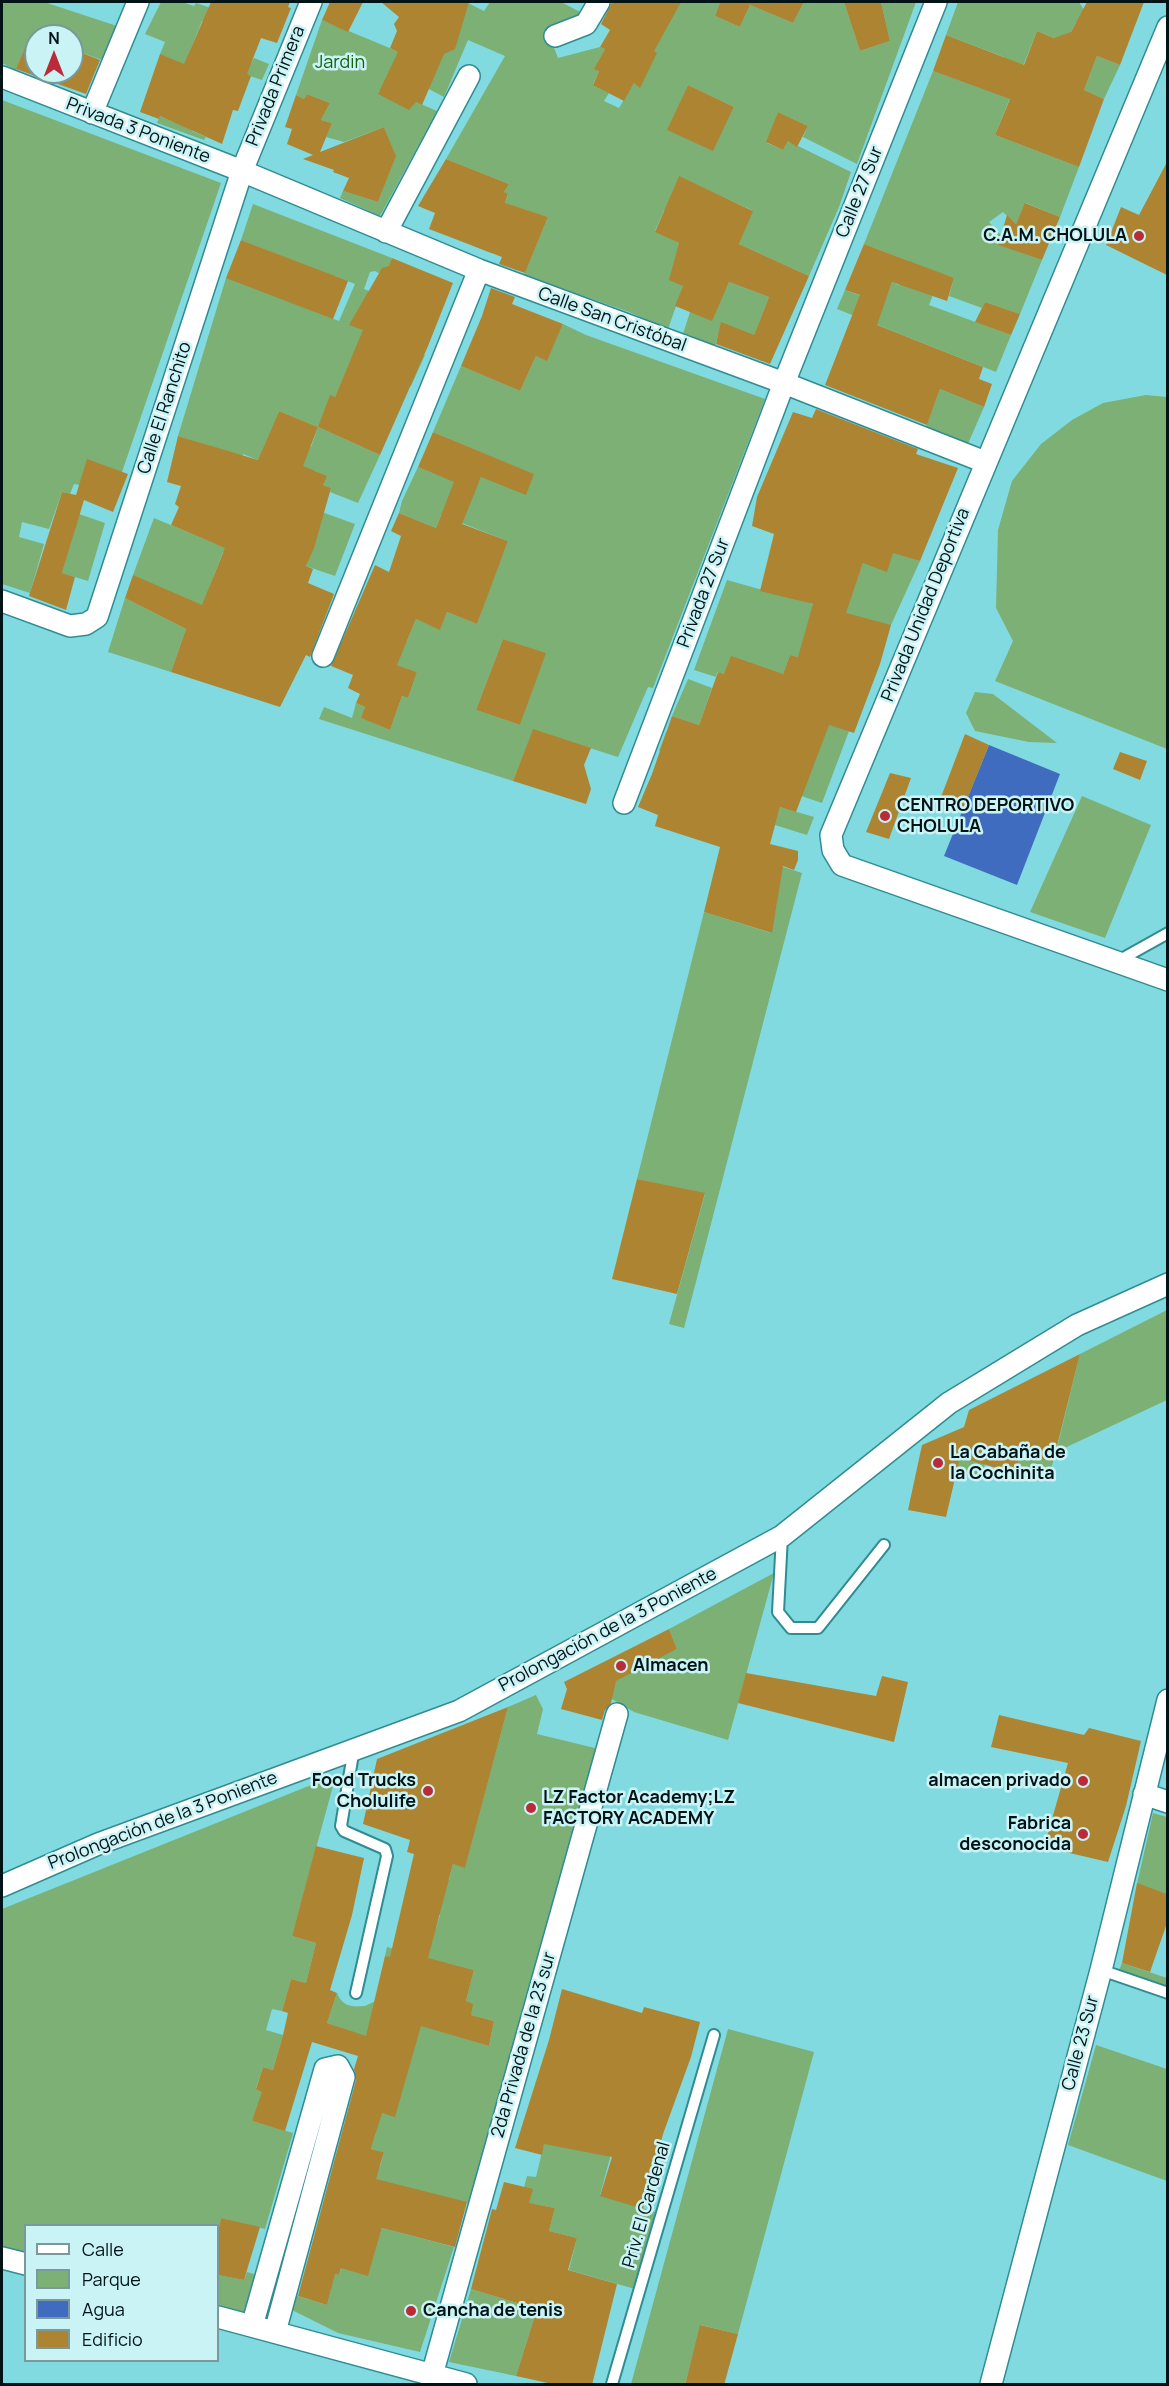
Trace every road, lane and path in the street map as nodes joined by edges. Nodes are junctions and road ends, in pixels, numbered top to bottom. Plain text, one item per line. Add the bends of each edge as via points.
1 (138, 2) edge
2 (311, 2) edge
3 (599, 2) edge
4 (936, 2) edge
5 (1167, 27) edge
6 (555, 36) dead end
7 (469, 76) dead end
8 (2, 77) edge
9 (92, 113) junction
10 (242, 171) junction
11 (386, 232) junction
12 (478, 270) junction
13 (784, 383) junction
14 (985, 462) junction
15 (2, 601) edge
16 (323, 656) dead end
17 (624, 803) dead end
18 (1167, 933) edge
19 (1116, 962) junction
20 (1167, 980) edge
21 (1167, 1284) edge
22 (782, 1536) junction
23 (884, 1545) dead end
24 (1167, 1701) edge
25 (617, 1714) dead end
26 (354, 1748) junction
27 (1160, 1770) edge
28 (1144, 1794) junction
29 (1167, 1802) edge
30 (2, 1886) edge
31 (1101, 1970) junction
32 (356, 1993) dead end
33 (1167, 1993) edge
34 (714, 2035) dead end
35 (297, 2163) junction
36 (319, 2169) junction
37 (2, 2258) edge
38 (24, 2264) edge
39 (267, 2272) junction
40 (290, 2279) junction
41 (219, 2317) edge
42 (252, 2326) junction
43 (275, 2332) junction
44 (432, 2375) junction
45 (466, 2385) edge
46 (612, 2385) edge
47 (991, 2385) edge

1 - 9 street
2 - 10 street, Privada Primera
3 - 6 street via 586,24
4 - 13 street, Calle 27 Sur
5 - 14 street, Privada Unidad Deportiva
7 - 11 street
8 - 9 street, Privada 3 Poniente
9 - 10 street, Privada 3 Poniente
10 - 11 street, Calle San Cristóbal
10 - 15 street, Calle El Ranchito via 97,617 86,624 70,626
11 - 12 street, Calle San Cristóbal
12 - 13 street, Calle San Cristóbal
12 - 16 street
13 - 14 street, Calle San Cristóbal
13 - 17 street, Privada 27 Sur
14 - 19 street, Privada Unidad Deportiva via 831,835 833,850 842,865
18 - 19 lane
19 - 20 street, Privada Unidad Deportiva
21 - 22 street, Prolongación de la 3 Poniente via 1077,1325 949,1403
22 - 23 lane via 778,1612 791,1628 818,1628
22 - 26 street, Prolongación de la 3 Poniente via 459,1711
24 - 27 street, Calle 23 Sur
25 - 44 street, 2da Privada de la 23 sur
26 - 30 street, Prolongación de la 3 Poniente via 98,1844
26 - 32 lane via 341,1826 344,1831 385,1849 387,1856
27 - 28 street, Calle 23 Sur
28 - 29 street
28 - 31 street, Calle 23 Sur
31 - 33 lane
31 - 47 street, Calle 23 Sur
34 - 46 lane, Priv. El Cardenal
35 - 36 street
35 - 36 street via 324,2069 338,2066 344,2077
35 - 39 street
36 - 40 street
37 - 38 street
39 - 40 street
39 - 42 street
40 - 43 street
41 - 42 street
42 - 43 street
43 - 44 street
44 - 45 street

